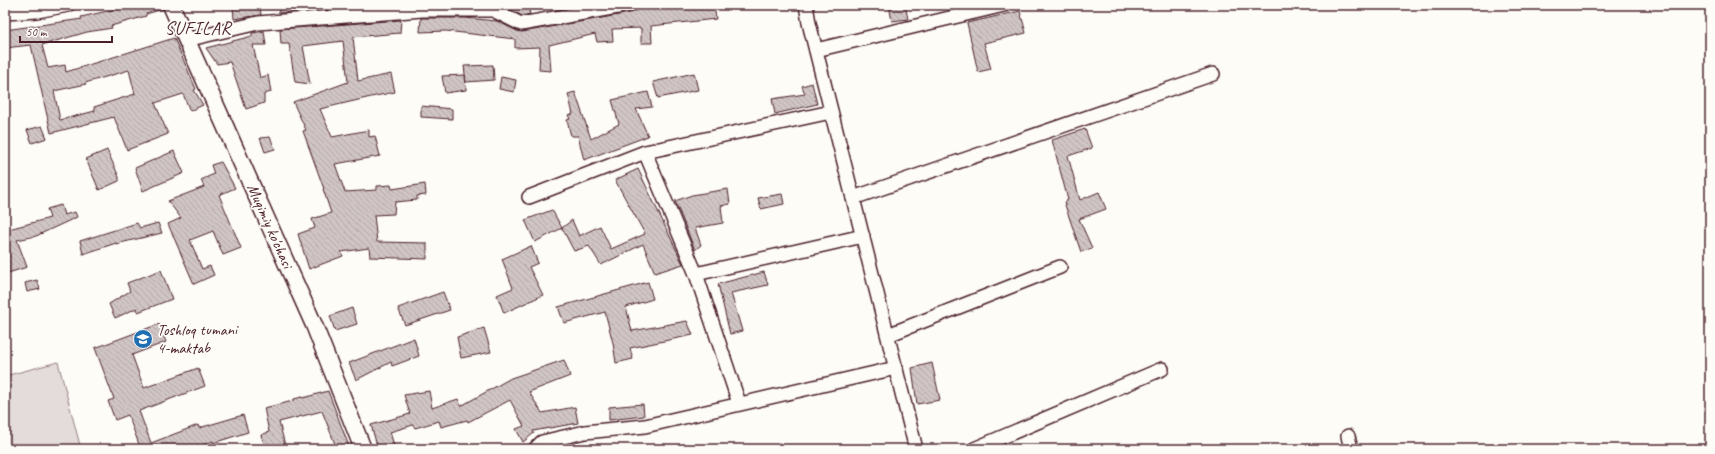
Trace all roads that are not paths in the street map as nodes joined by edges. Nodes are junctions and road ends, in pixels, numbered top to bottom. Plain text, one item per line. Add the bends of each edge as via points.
1 (68, 5) edge
2 (171, 5) edge
3 (629, 5) edge
4 (806, 5) edge
5 (1004, 5) edge
6 (972, 9) edge
7 (5, 13) edge
8 (186, 40) junction
9 (816, 50) junction
10 (1213, 74) dead end
11 (831, 112) junction
12 (645, 152) junction
13 (529, 197) dead end
14 (853, 198) junction
15 (863, 236) junction
16 (1060, 267) dead end
17 (696, 274) junction
18 (888, 335) junction
19 (896, 368) junction
20 (1162, 369) dead end
21 (739, 404) junction
22 (363, 449) edge
23 (535, 449) edge
24 (916, 449) edge
25 (974, 449) edge

1 - 7 street
2 - 8 street, Muqimiy ko'chasi
3 - 8 street via 522,24 493,10 414,10 258,23
4 - 9 street
5 - 6 street
6 - 9 street
8 - 22 street, Muqimiy ko'chasi via 314,325
9 - 11 street
10 - 14 street
11 - 12 street
11 - 14 street
12 - 13 street
12 - 17 street
14 - 15 street
15 - 17 street
15 - 18 street
16 - 18 street
17 - 21 street
18 - 19 street
19 - 21 street
19 - 24 street
20 - 25 street
21 - 23 street via 645,426 585,432 542,442

